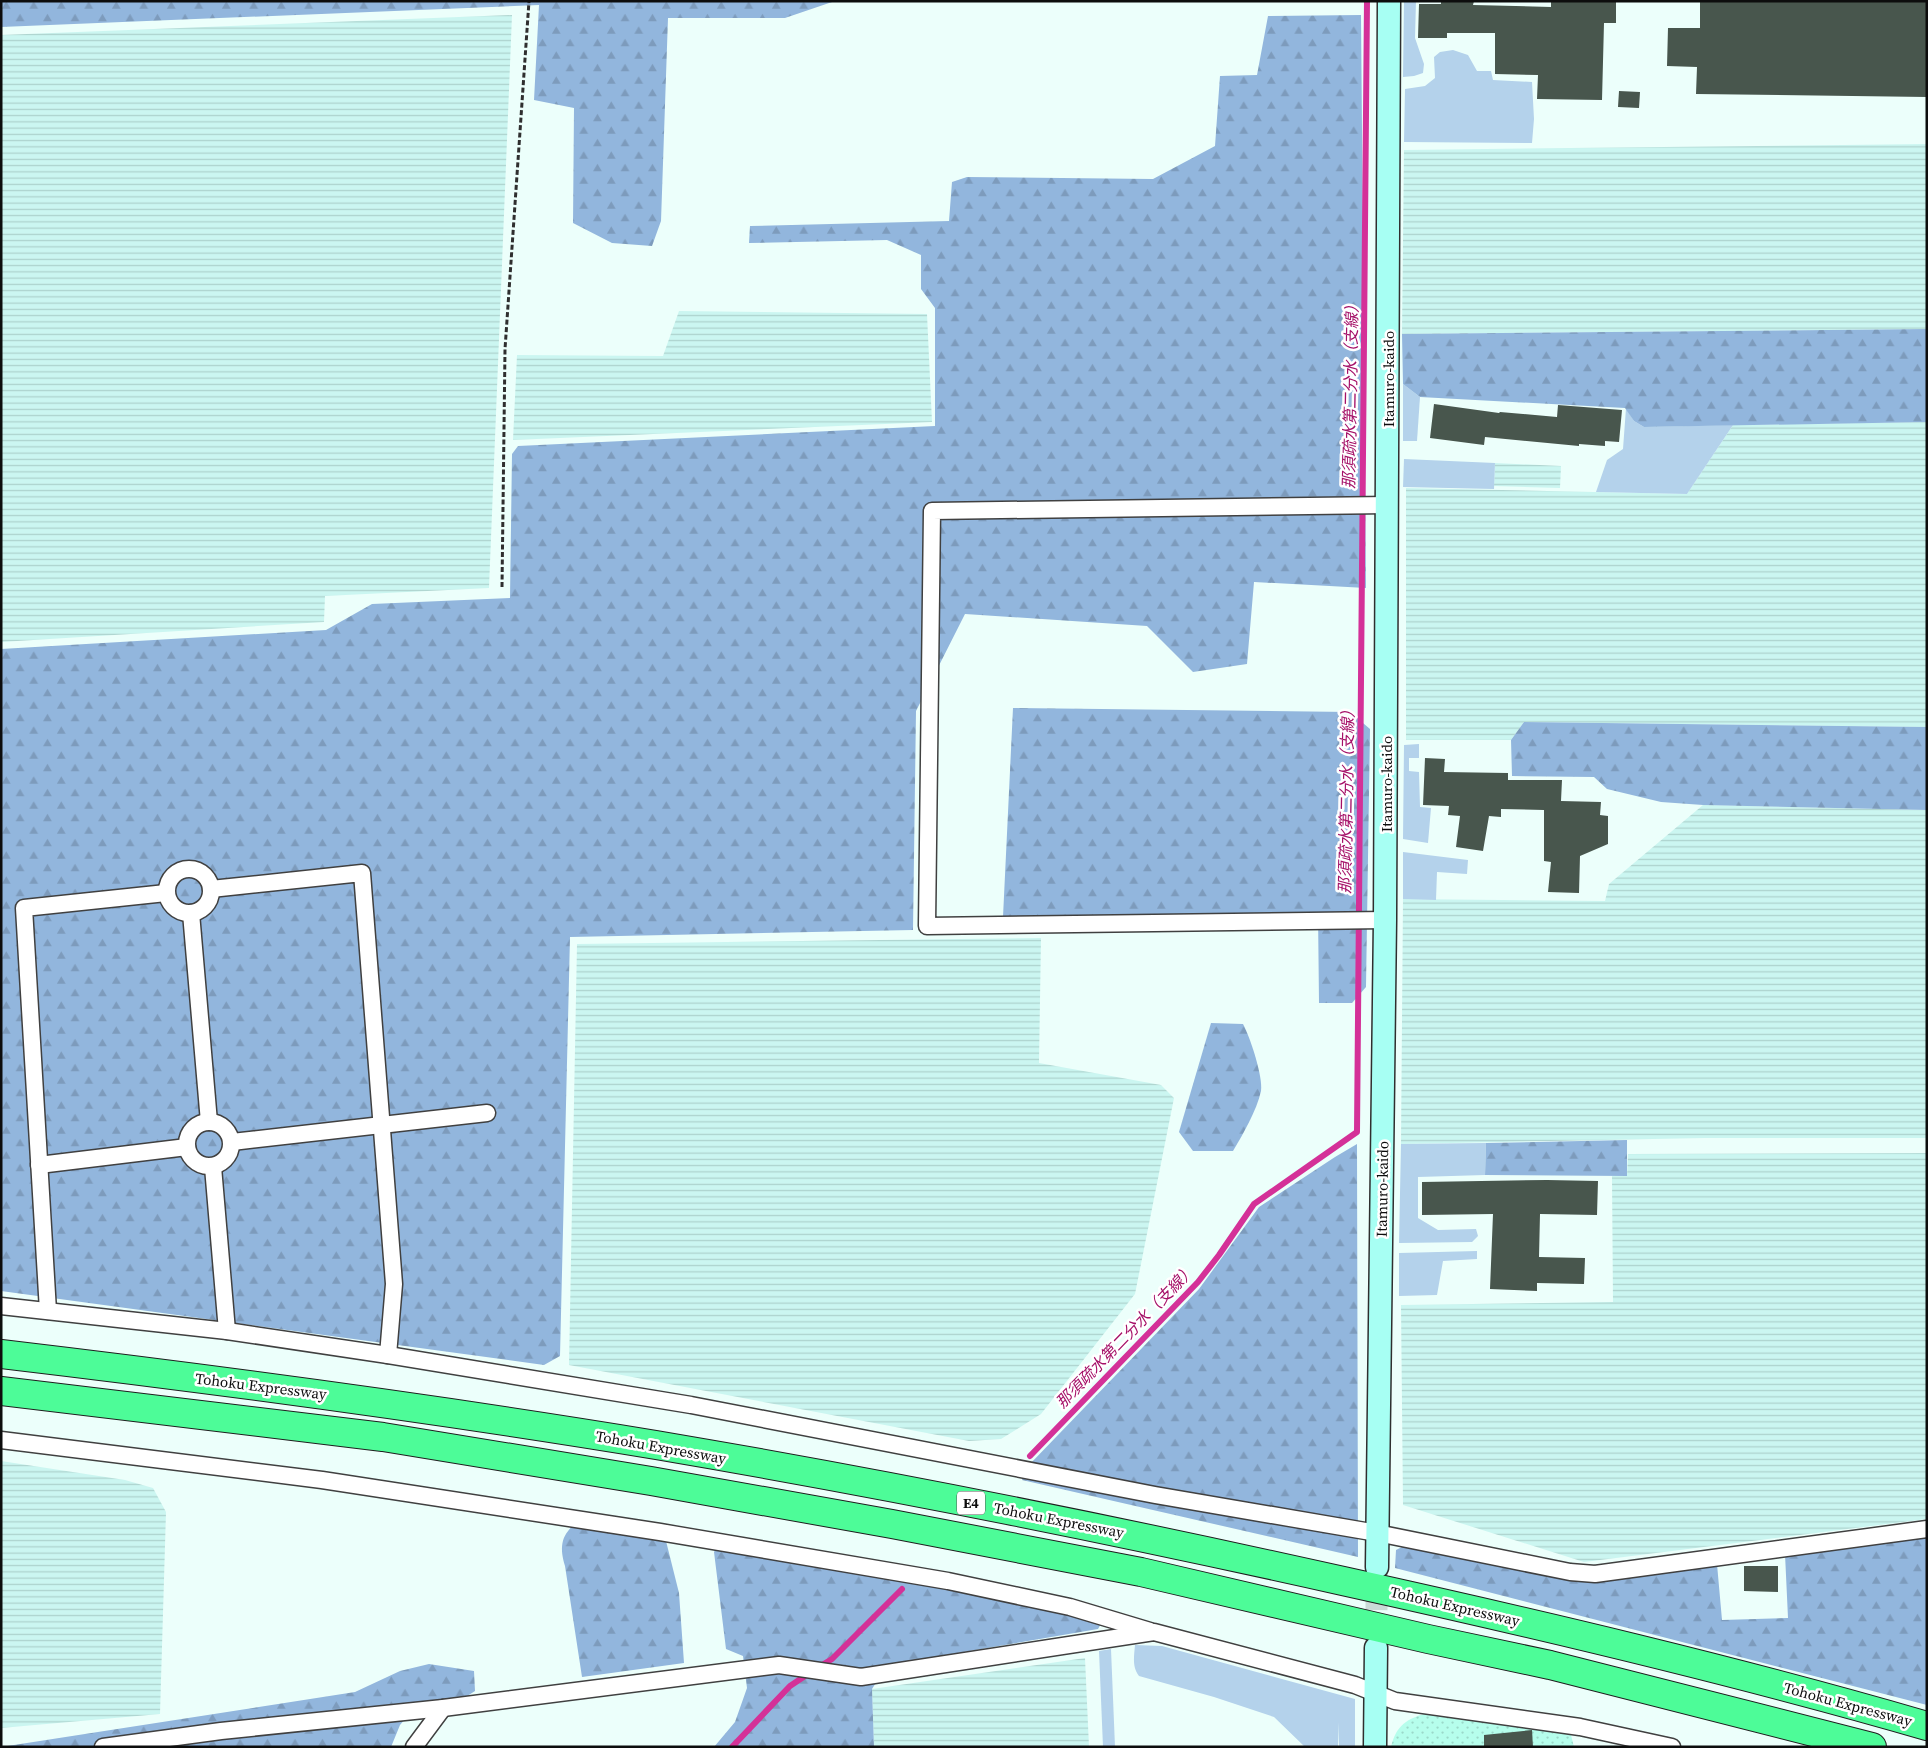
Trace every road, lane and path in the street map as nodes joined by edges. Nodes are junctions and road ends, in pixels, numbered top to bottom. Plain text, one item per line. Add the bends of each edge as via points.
1 (529, 1) edge
2 (1389, 1) edge
3 (1388, 505) junction
4 (502, 587) dead end
5 (210, 889) junction
6 (166, 893) junction
7 (191, 914) junction
8 (1385, 920) junction
9 (488, 1113) dead end
10 (209, 1122) junction
11 (382, 1125) junction
12 (232, 1142) junction
13 (187, 1148) junction
14 (39, 1165) junction
15 (213, 1167) junction
16 (1, 1306) edge
17 (48, 1311) junction
18 (227, 1331) junction
19 (1, 1354) edge
20 (388, 1355) junction
21 (1, 1390) edge
22 (1, 1440) edge
23 (1927, 1529) edge
24 (1377, 1533) junction
25 (1377, 1567) tunnel mouth
26 (1154, 1632) junction
27 (1376, 1648) tunnel mouth
28 (1376, 1694) junction
29 (444, 1708) junction
30 (1927, 1726) edge
31 (103, 1747) edge
32 (414, 1747) edge
33 (1375, 1747) edge
34 (1672, 1747) edge
35 (1872, 1747) edge

1 - 4 path via 505,349
2 - 3 main road, Itamuro-kaido
3 - 8 main road, Itamuro-kaido
3 - 8 street via 932,511 926,926
5 - 6 street via 201,873 189,869 172,876
5 - 7 street via 206,905
5 - 11 street via 362,873
6 - 7 street via 178,911
6 - 14 street via 24,908
7 - 10 street
8 - 24 main road, Itamuro-kaido
9 - 11 street
10 - 12 street via 224,1127
10 - 13 street via 191,1131
11 - 12 street
11 - 20 street via 394,1284
12 - 15 street via 230,1154
13 - 14 street
13 - 15 street via 198,1164
14 - 17 street
15 - 18 street
16 - 17 street
17 - 18 street
18 - 20 street
19 - 30 highway, Tohoku Expressway / E4 via 384,1403 638,1442 1127,1533 1551,1628
20 - 24 street via 691,1405 1155,1495
21 - 35 highway, E4 via 383,1437 892,1524 1141,1572 1550,1665
22 - 26 street via 322,1480 660,1532 948,1581 1070,1607
23 - 24 street via 1595,1574 1570,1572
24 - 25 main road, Itamuro-kaido
26 - 28 street via 1355,1685
26 - 29 street via 861,1677 779,1665
27 - 28 main road
28 - 33 main road
28 - 34 street via 1395,1701 1580,1726
29 - 31 street
29 - 32 street

